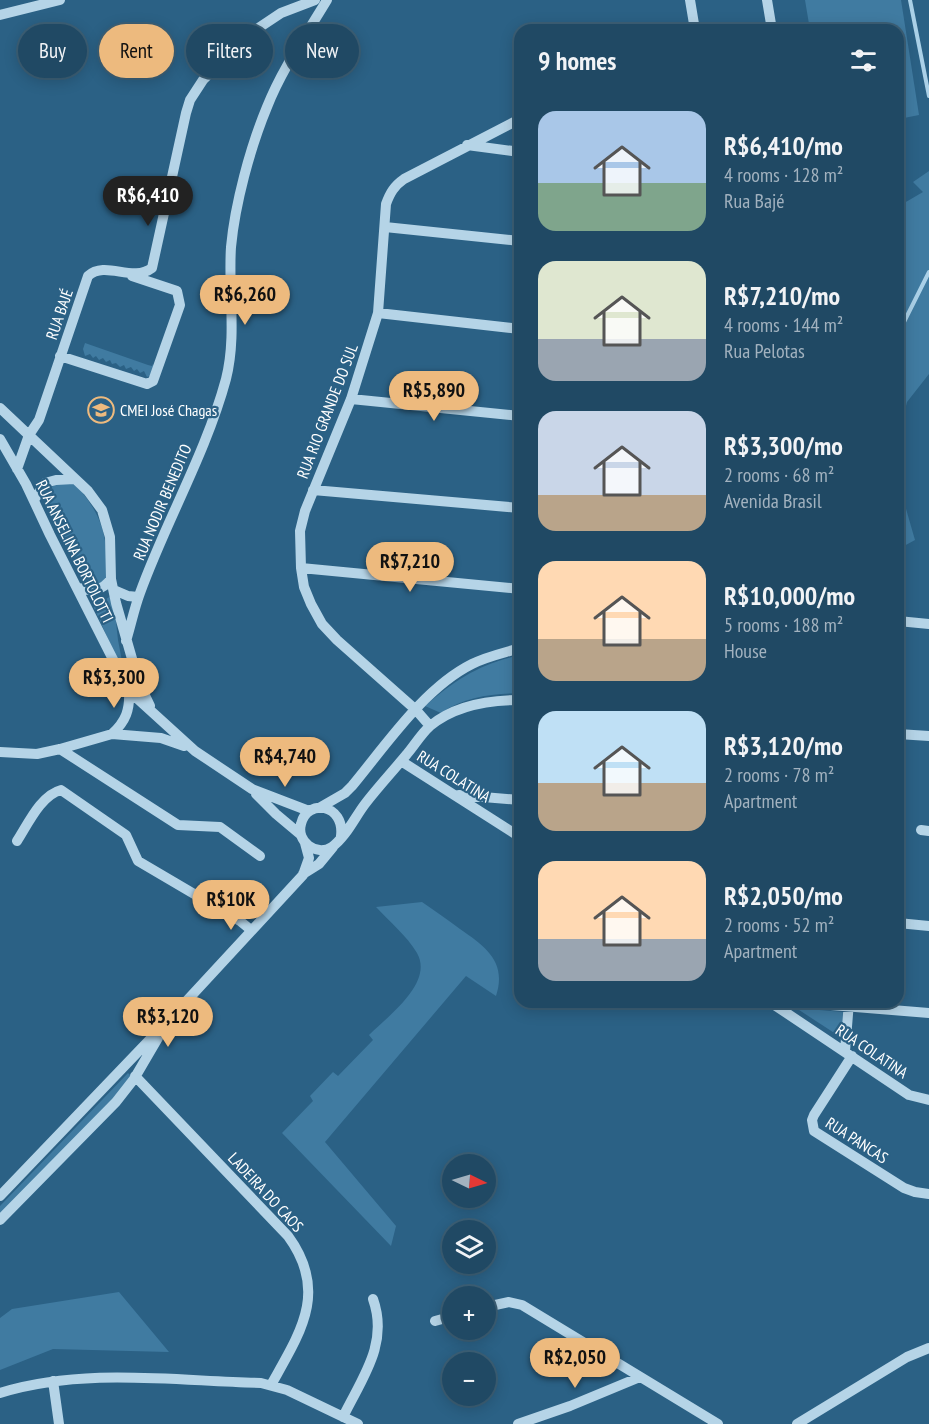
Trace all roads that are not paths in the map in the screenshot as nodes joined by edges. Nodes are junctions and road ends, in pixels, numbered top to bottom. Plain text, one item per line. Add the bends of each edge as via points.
1 (315, 0) edge
2 (327, 0) edge
3 (690, 0) edge
4 (767, 0) edge
5 (55, 1) edge
6 (0, 15) edge
7 (694, 24) edge
8 (771, 24) edge
9 (514, 122) edge
10 (467, 145) junction
11 (514, 151) edge
12 (385, 227) junction
13 (514, 240) edge
14 (129, 274) junction
15 (378, 313) junction
16 (514, 328) edge
17 (60, 356) junction
18 (351, 399) junction
19 (0, 408) edge
20 (514, 415) edge
21 (29, 435) junction
22 (0, 439) edge
23 (17, 469) junction
24 (74, 479) junction
25 (313, 490) junction
26 (34, 500) junction
27 (514, 507) edge
28 (301, 568) junction
29 (112, 585) junction
30 (78, 588) junction
31 (514, 588) edge
32 (138, 597) junction
33 (904, 622) edge
34 (929, 624) edge
35 (126, 641) junction
36 (514, 650) edge
37 (129, 691) junction
38 (514, 700) edge
39 (419, 706) junction
40 (151, 709) junction
41 (430, 726) junction
42 (112, 734) junction
43 (904, 734) edge
44 (929, 736) edge
45 (60, 749) junction
46 (195, 751) junction
47 (0, 752) edge
48 (401, 761) junction
49 (252, 789) junction
50 (455, 794) junction
51 (514, 799) edge
52 (314, 809) junction
53 (514, 833) edge
54 (303, 839) junction
55 (17, 841) dead end
56 (338, 841) junction
57 (260, 856) dead end
58 (303, 874) junction
59 (904, 924) edge
60 (929, 926) edge
61 (251, 930) junction
62 (181, 1007) junction
63 (779, 1008) edge
64 (849, 1008) edge
65 (885, 1008) edge
66 (929, 1013) edge
67 (848, 1053) junction
68 (135, 1076) junction
69 (929, 1100) edge
70 (929, 1194) edge
71 (0, 1196) edge
72 (0, 1220) edge
73 (373, 1299) dead end
74 (496, 1305) edge
75 (442, 1319) edge
76 (435, 1321) dead end
77 (929, 1341) edge
78 (929, 1348) edge
79 (907, 1357) junction
80 (640, 1377) junction
81 (53, 1381) junction
82 (271, 1385) junction
83 (0, 1393) edge
84 (343, 1417) junction
85 (59, 1424) edge
86 (358, 1424) edge
87 (518, 1424) edge
88 (718, 1424) edge
89 (797, 1424) edge

1 - 14 street, RUA BAJÉ via 265,22 195,90 186,113 155,262 147,272
2 - 32 street, RUA NODIR BENEDITO via 287,66 253,147 233,229 227,377
3 - 7 street
4 - 8 street
5 - 6 street
9 - 10 street, RUA RIO GRANDE DO SUL
10 - 11 street
10 - 12 street, RUA RIO GRANDE DO SUL via 395,186 386,204
12 - 13 street
12 - 15 street, RUA RIO GRANDE DO SUL
14 - 17 street, RUA BAJÉ via 104,270 88,276
14 - 17 street via 146,285 177,291 180,298 153,381 147,384
15 - 16 street
15 - 18 street, RUA RIO GRANDE DO SUL
17 - 21 street, RUA BAJÉ via 39,420
18 - 20 street
18 - 25 street, RUA RIO GRANDE DO SUL
19 - 21 street, RUA ANSELINA BORTOLOTTI
21 - 23 street, RUA BAJÉ
21 - 24 street, RUA ANSELINA BORTOLOTTI
22 - 23 street, RUA ANSELINA BORTOLOTTI
23 - 26 street, RUA ANSELINA BORTOLOTTI
24 - 26 street via 45,483
24 - 29 street, RUA ANSELINA BORTOLOTTI via 96,501 106,521
25 - 27 street
25 - 28 street, RUA RIO GRANDE DO SUL via 300,531
26 - 30 street, RUA ANSELINA BORTOLOTTI
28 - 31 street
28 - 39 street, RUA RIO GRANDE DO SUL via 304,587 322,624
29 - 30 street via 100,590
29 - 32 street via 128,596
29 - 35 street, RUA ANSELINA BORTOLOTTI
30 - 37 street, RUA ANSELINA BORTOLOTTI
32 - 35 street, RUA NODIR BENEDITO
33 - 34 street
35 - 40 street, RUA ANSELINA BORTOLOTTI
36 - 39 street via 471,665
37 - 40 street, RUA ANSELINA BORTOLOTTI
37 - 42 street via 128,714
38 - 41 street via 477,704
39 - 41 street, RUA COLATINA
39 - 52 street via 352,786
40 - 46 street
41 - 48 street
42 - 45 street
42 - 46 street via 161,738
43 - 44 street
45 - 47 street via 37,754
45 - 57 street via 178,825 220,827
46 - 49 street
48 - 50 street, RUA COLATINA
48 - 56 street
49 - 52 street
49 - 54 street
50 - 51 street
50 - 53 street, RUA COLATINA
52 - 54 street via 300,826
52 - 56 street via 326,808 340,819
54 - 56 street via 320,850 329,849
54 - 58 street via 309,858
55 - 61 street via 46,798 61,790 126,836 138,861
56 - 58 street via 319,864
58 - 61 street
59 - 60 street
61 - 62 street
62 - 68 street
62 - 71 street
63 - 67 street, RUA COLATINA
64 - 67 street
65 - 66 street
67 - 69 street, RUA COLATINA via 909,1095
67 - 70 street, RUA PANCAS via 814,1115 813,1131 904,1188
68 - 72 street via 116,1102
68 - 82 street, LADEIRA DO CAOS via 288,1236 300,1254 308,1285 308,1309 301,1332
73 - 84 street via 379,1327 376,1348
74 - 80 street via 522,1305
75 - 76 street
77 - 79 street
78 - 79 street
79 - 89 street
80 - 87 street
80 - 88 street
81 - 82 street via 98,1377
81 - 83 street
81 - 85 street
82 - 84 street
84 - 86 street

